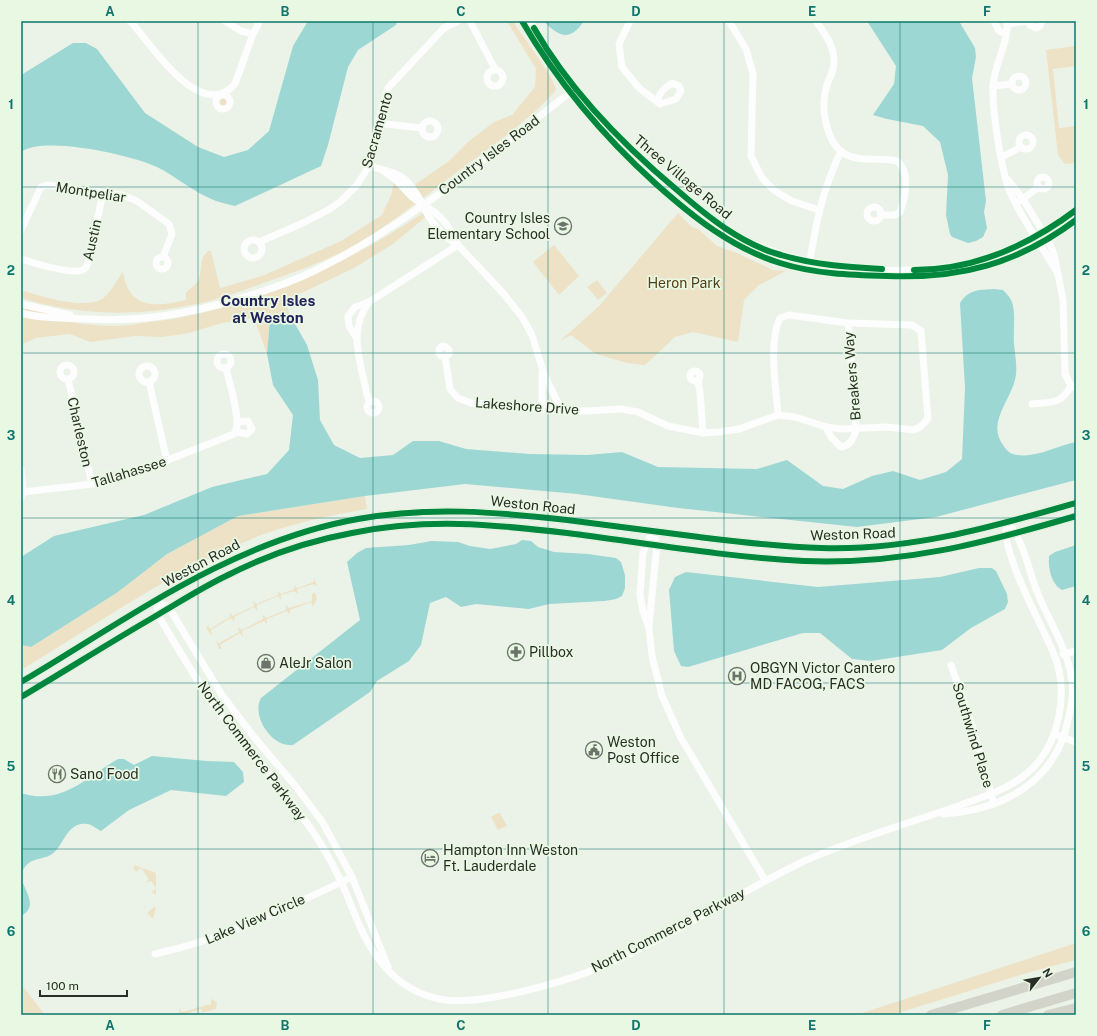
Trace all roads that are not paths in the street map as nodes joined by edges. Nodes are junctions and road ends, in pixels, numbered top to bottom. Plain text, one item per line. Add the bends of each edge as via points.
1 (130, 21) edge
2 (225, 21) edge
3 (260, 21) edge
4 (458, 21) edge
5 (470, 21) edge
6 (522, 21) edge
7 (530, 21) edge
8 (630, 21) edge
9 (729, 21) edge
10 (816, 21) edge
11 (994, 21) edge
12 (1028, 21) edge
13 (1042, 21) edge
14 (1007, 23) edge
15 (444, 25) edge
16 (253, 34) junction
17 (1006, 34) junction
18 (495, 69) dead end
19 (1012, 84) dead end
20 (993, 86) junction
21 (572, 91) junction
22 (658, 102) dead end
23 (378, 123) junction
24 (422, 128) dead end
25 (1021, 147) dead end
26 (841, 151) junction
27 (1002, 157) junction
28 (369, 166) junction
29 (1005, 176) junction
30 (1038, 187) dead end
31 (102, 193) junction
32 (1023, 199) junction
33 (1016, 203) junction
34 (424, 205) junction
35 (819, 210) junction
36 (1076, 210) edge
37 (881, 215) dead end
38 (1076, 220) edge
39 (21, 230) edge
40 (1044, 232) junction
41 (1037, 237) junction
42 (1048, 240) junction
43 (259, 242) dead end
44 (1041, 244) junction
45 (458, 245) junction
46 (163, 257) dead end
47 (21, 259) edge
48 (809, 261) junction
49 (808, 270) junction
50 (1058, 274) junction
51 (369, 302) junction
52 (21, 304) edge
53 (21, 314) edge
54 (88, 319) junction
55 (848, 323) junction
56 (356, 337) junction
57 (446, 356) dead end
58 (541, 366) junction
59 (226, 368) dead end
60 (68, 379) dead end
61 (698, 380) dead end
62 (149, 382) dead end
63 (1074, 387) edge
64 (370, 402) dead end
65 (1032, 404) dead end
66 (542, 410) junction
67 (562, 411) junction
68 (778, 415) junction
69 (238, 422) junction
70 (826, 427) junction
71 (856, 429) junction
72 (236, 432) junction
73 (703, 432) junction
74 (166, 461) junction
75 (21, 469) edge
76 (92, 484) junction
77 (22, 495) edge
78 (1076, 502) edge
79 (1076, 516) edge
80 (1008, 523) junction
81 (652, 531) junction
82 (1017, 533) junction
83 (1006, 536) junction
84 (647, 543) junction
85 (657, 544) junction
86 (157, 601) junction
87 (169, 608) junction
88 (158, 615) junction
89 (649, 628) junction
90 (1076, 651) edge
91 (1054, 654) junction
92 (1066, 654) junction
93 (951, 665) dead end
94 (21, 682) edge
95 (21, 697) edge
96 (1054, 734) junction
97 (1065, 738) junction
98 (1076, 742) edge
99 (991, 794) junction
100 (994, 804) junction
101 (937, 814) junction
102 (352, 876) junction
103 (765, 880) junction
104 (341, 882) junction
105 (155, 954) dead end
106 (1076, 972) edge
107 (395, 977) junction
108 (1076, 993) edge
109 (1076, 1008) edge
110 (931, 1015) edge
111 (1002, 1015) edge
112 (1048, 1015) edge

1 - 16 street via 164,63 191,87 209,96 220,96 235,84
2 - 16 street via 241,31
3 - 16 street
4 - 15 street, Sacramento
5 - 18 street
6 - 21 street, Three Village Road via 548,63
7 - 21 street, Three Village Road
8 - 22 street via 618,44 622,67 639,88
9 - 35 street via 746,49 753,74 751,156 762,178 775,191 792,201
10 - 26 street via 833,49 834,67 824,100 825,117 830,134
11 - 17 street via 999,31
12 - 13 street via 1036,28
12 - 14 street
14 - 17 street
15 - 23 street, Sacramento via 388,88
17 - 20 street
19 - 20 street
20 - 27 street
21 - 34 street, Country Isles Road
21 - 48 street, Three Village Road via 647,165 706,216 729,232 754,244 780,255
21 - 49 street, Three Village Road via 621,151 702,223 752,253
23 - 24 street
23 - 28 street, Sacramento
25 - 27 street
26 - 35 street via 828,178
26 - 37 street via 862,159 897,161 902,166 905,177 904,200 900,212 894,215
27 - 29 street
28 - 34 street via 382,170 395,179 412,197
28 - 43 street, Sacramento via 357,185 341,201 303,223
29 - 32 street
29 - 33 street
30 - 32 street
31 - 39 street, Montpeliar via 47,185 41,187
31 - 46 street, Montpeliar via 122,195 137,201 167,221 172,231
31 - 47 street, Austin via 89,259 82,270 69,271
32 - 33 street
32 - 40 street
33 - 41 street
34 - 45 street via 432,209 452,231
34 - 54 street, Country Isles Road via 372,240 322,267 248,297 173,315 112,321
35 - 48 street
36 - 40 street, Three Village Road
38 - 42 street, Three Village Road
40 - 41 street, Three Village Road
40 - 42 street
41 - 44 street
41 - 48 street, Three Village Road via 1002,254 926,270 834,266
42 - 44 street, Three Village Road
42 - 50 street
44 - 49 street, Three Village Road via 981,269 927,277 834,274
44 - 50 street
45 - 51 street
45 - 58 street via 522,317 532,335
48 - 49 street
50 - 63 street via 1063,300 1064,374
51 - 56 street via 358,322
51 - 56 street via 355,307 348,316 349,326
52 - 54 street, Country Isles Road
53 - 54 street, Country Isles Road via 45,318
55 - 68 street via 789,315 780,318 775,329 774,348
55 - 71 street, Breakers Way
55 - 71 street, Lakeshore Drive via 912,325 921,331 928,419 920,428 910,430 887,427
56 - 64 street
57 - 66 street, Lakeshore Drive via 450,389 458,398 471,403
58 - 66 street
58 - 67 street
59 - 69 street
60 - 76 street, Charleston
61 - 73 street
62 - 74 street
63 - 65 street via 1056,402
66 - 67 street, Lakeshore Drive
67 - 73 street, Lakeshore Drive via 621,409 638,412 668,426
68 - 70 street, Lakeshore Drive via 795,417
68 - 73 street, Lakeshore Drive via 740,429
69 - 72 street
69 - 72 street, Tallahassee via 248,421 252,429 247,434
70 - 71 street, Lakeshore Drive
70 - 71 street via 841,447 851,442
72 - 74 street, Tallahassee
74 - 76 street, Tallahassee
75 - 77 street
76 - 77 street, Tallahassee
78 - 80 main road, Weston Road
79 - 82 main road, Weston Road
80 - 81 main road, Weston Road via 943,538 863,548 789,547
80 - 82 street, North Commerce Parkway
80 - 83 street, North Commerce Parkway
81 - 84 street
81 - 85 street
81 - 86 main road, Weston Road via 486,511 430,510 383,514 330,524 269,543 205,572
82 - 83 main road, Weston Road
82 - 92 street, North Commerce Parkway via 1038,594
83 - 85 main road, Weston Road via 932,553 848,561 766,558
83 - 91 street, North Commerce Parkway via 1024,589
84 - 85 main road, Weston Road
84 - 87 main road, Weston Road via 492,524 436,523 389,526 334,536 277,554 228,575
84 - 89 street via 643,552 640,595
85 - 89 street
86 - 87 street, North Commerce Parkway
86 - 88 street, North Commerce Parkway
86 - 94 main road, Weston Road
87 - 88 main road, Weston Road
87 - 102 street, North Commerce Parkway via 222,695 323,823
88 - 95 main road, Weston Road
88 - 104 street, North Commerce Parkway via 212,703 310,827
89 - 103 street via 657,679 672,722
90 - 92 street
91 - 92 street
91 - 96 street, North Commerce Parkway via 1059,670 1061,703
92 - 97 street, North Commerce Parkway via 1073,695
93 - 99 street, Southwind Place
96 - 97 street
96 - 99 street, North Commerce Parkway via 1045,752 1027,774
97 - 98 street
97 - 100 street, North Commerce Parkway via 1042,773 1024,788
99 - 100 street, Southwind Place
99 - 101 street, North Commerce Parkway
100 - 101 street, North Commerce Parkway via 964,812
101 - 103 street, North Commerce Parkway via 836,847
102 - 104 street, Lake View Circle
102 - 107 street, North Commerce Parkway via 381,953
103 - 107 street, North Commerce Parkway via 612,963 526,990 471,1000 445,1000 420,993
104 - 105 street, Lake View Circle via 235,930 185,948
104 - 107 street, North Commerce Parkway via 369,947
106 - 110 highway
108 - 111 highway
109 - 112 highway

